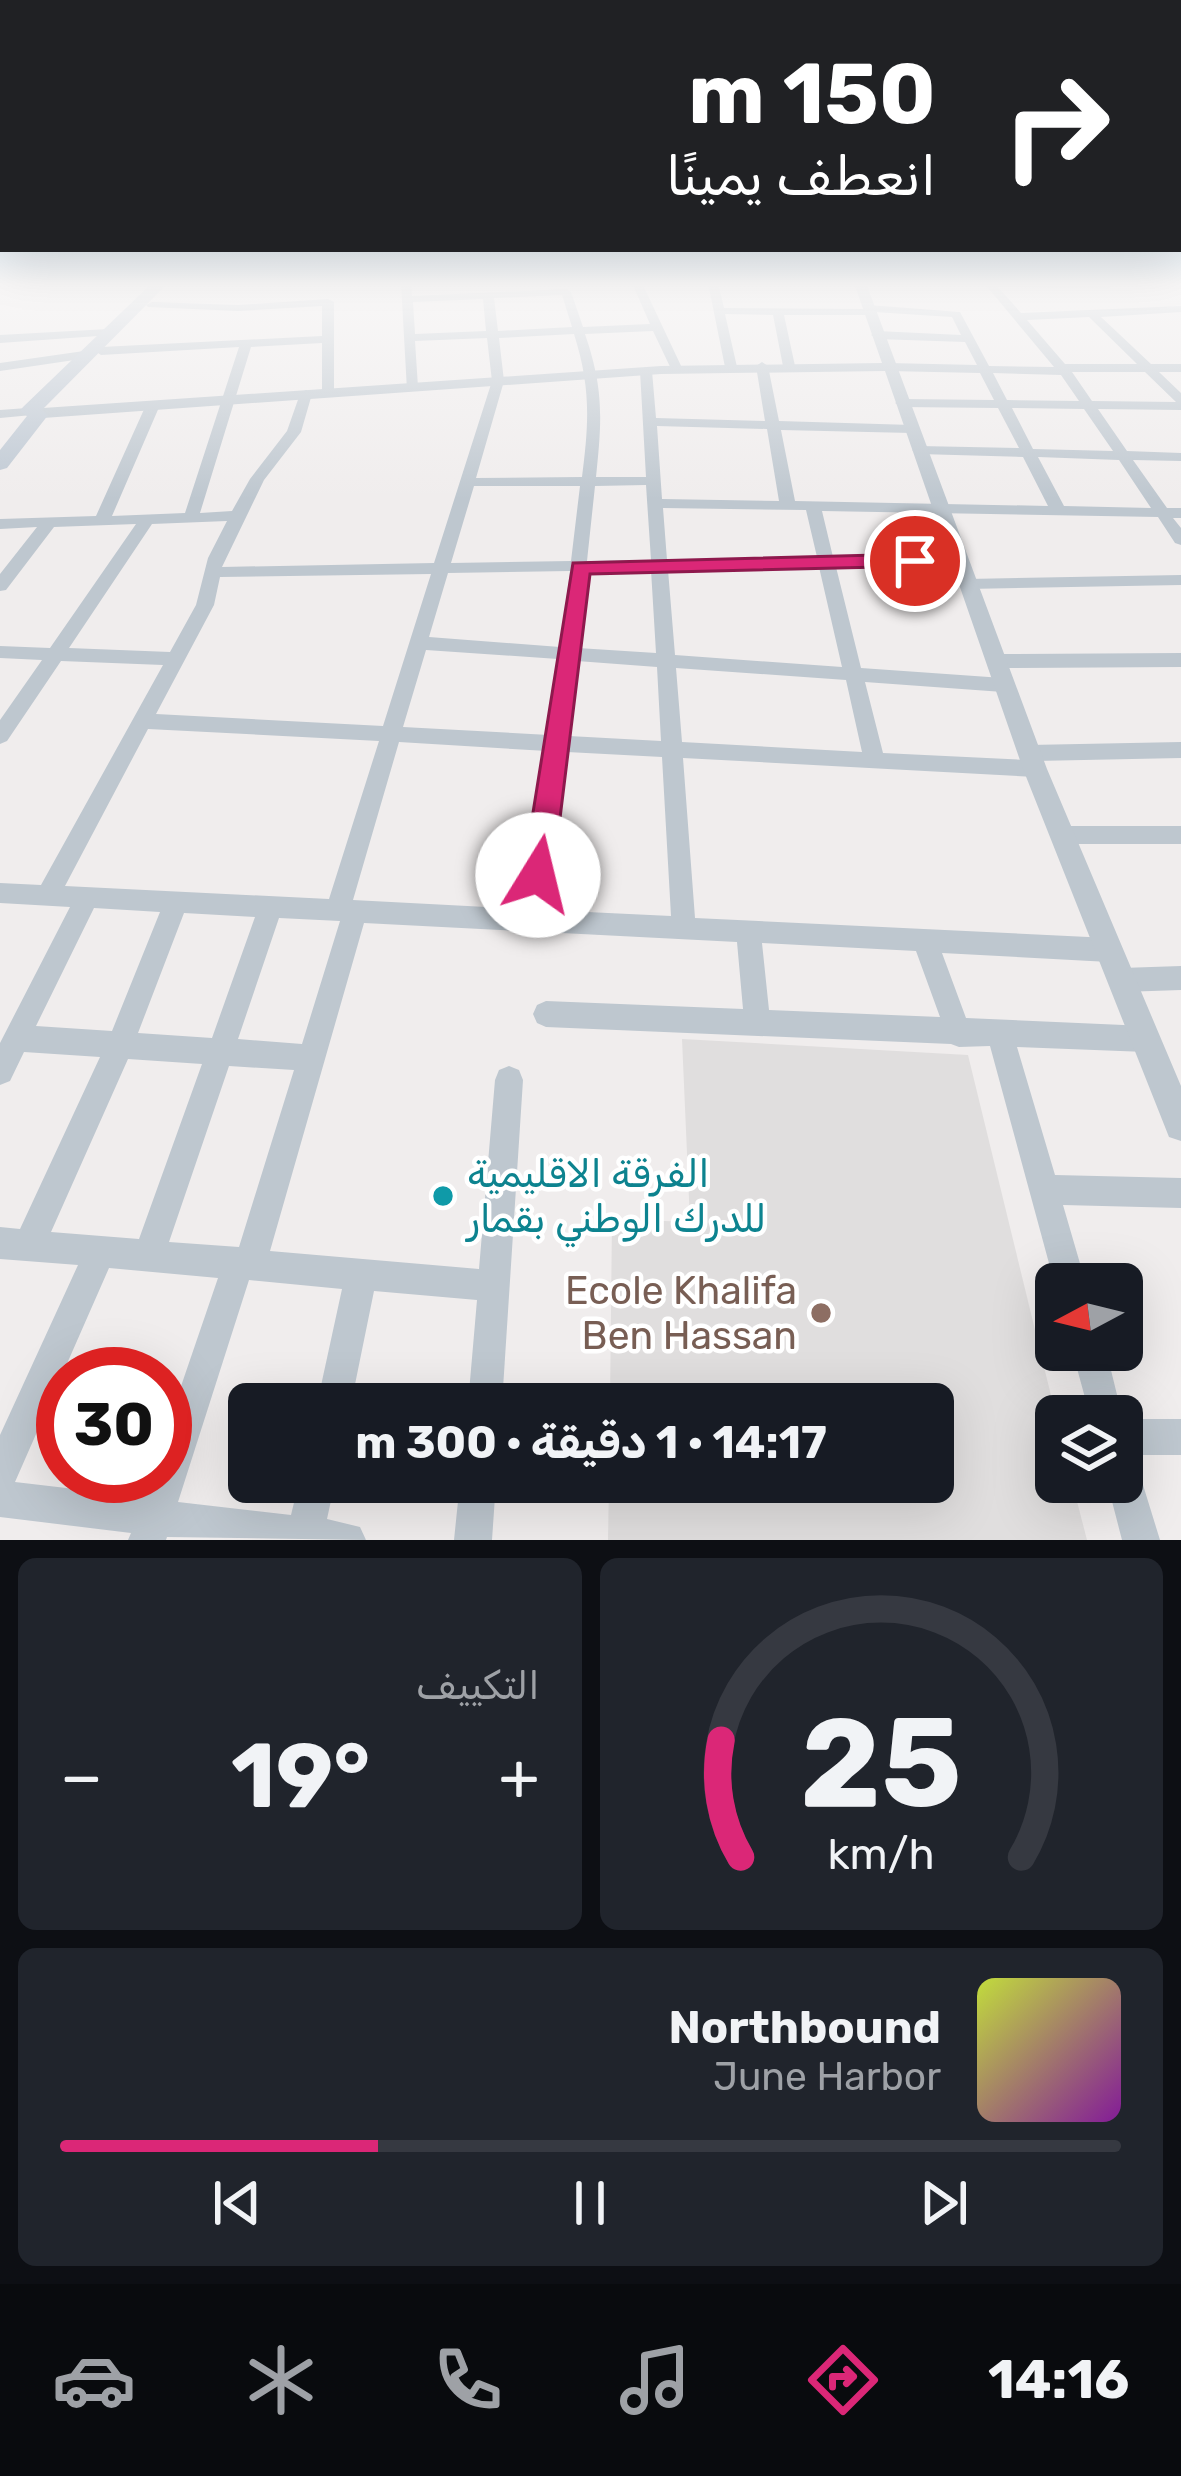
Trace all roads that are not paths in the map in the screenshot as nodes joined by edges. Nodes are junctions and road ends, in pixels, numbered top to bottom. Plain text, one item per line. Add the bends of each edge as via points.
1 (57, 355) edge
2 (90, 355) edge
3 (242, 355) edge
4 (328, 355) edge
5 (411, 355) edge
6 (496, 355) edge
7 (586, 355) edge
8 (669, 355) edge
9 (728, 355) edge
10 (787, 355) edge
11 (884, 355) edge
12 (979, 355) edge
13 (1050, 355) edge
14 (1135, 355) edge
15 (762, 366) junction
16 (789, 366) junction
17 (0, 367) edge
18 (731, 367) junction
19 (888, 367) junction
20 (1148, 367) junction
21 (1181, 368) edge
22 (1063, 369) junction
23 (676, 370) junction
24 (646, 371) junction
25 (988, 371) junction
26 (593, 375) junction
27 (499, 381) junction
28 (412, 387) junction
29 (328, 393) junction
30 (305, 394) junction
31 (226, 400) junction
32 (902, 403) junction
33 (1181, 403) edge
34 (153, 405) junction
35 (1006, 405) junction
36 (1090, 407) junction
37 (35, 413) junction
38 (0, 414) edge
39 (649, 422) junction
40 (774, 426) junction
41 (915, 440) junction
42 (0, 446) edge
43 (1030, 454) junction
44 (1122, 456) junction
45 (1181, 457) edge
46 (0, 464) edge
47 (589, 481) junction
48 (653, 481) junction
49 (469, 482) junction
50 (656, 503) junction
51 (788, 506) junction
52 (813, 506) junction
53 (940, 508) junction
54 (1058, 510) junction
55 (1160, 512) junction
56 (1181, 512) edge
57 (237, 517) junction
58 (191, 518) junction
59 (146, 521) junction
60 (101, 523) junction
61 (0, 524) edge
62 (48, 524) junction
63 (1181, 540) edge
64 (959, 560) junction
65 (827, 562) junction
66 (580, 567) junction
67 (662, 567) junction
68 (443, 570) junction
69 (213, 572) junction
70 (1181, 580) edge
71 (967, 584) junction
72 (0, 586) edge
73 (420, 643) junction
74 (0, 652) edge
75 (568, 653) junction
76 (54, 654) junction
77 (177, 658) junction
78 (668, 659) junction
79 (1181, 660) edge
80 (996, 661) junction
81 (851, 673) junction
82 (1003, 685) junction
83 (143, 721) junction
84 (0, 736) edge
85 (392, 736) junction
86 (558, 743) junction
87 (673, 746) junction
88 (1181, 750) edge
89 (874, 759) junction
90 (1032, 761) junction
91 (1062, 835) junction
92 (1181, 835) edge
93 (0, 893) edge
94 (48, 896) junction
95 (87, 898) junction
96 (176, 902) junction
97 (271, 906) junction
98 (347, 910) junction
99 (532, 919) junction
100 (684, 926) junction
101 (748, 929) junction
102 (924, 939) junction
103 (1109, 950) junction
104 (1181, 978) edge
105 (1122, 980) junction
106 (546, 1014) dead end
107 (757, 1024) junction
108 (958, 1034) junction
109 (1001, 1036) junction
110 (16, 1038) junction
111 (1146, 1039) junction
112 (120, 1045) junction
113 (220, 1052) junction
114 (311, 1058) junction
115 (0, 1071) edge
116 (509, 1081) dead end
117 (1181, 1125) edge
118 (1045, 1190) junction
119 (1181, 1192) edge
120 (14, 1244) edge
121 (100, 1252) junction
122 (148, 1256) junction
123 (245, 1263) junction
124 (1064, 1263) edge
125 (362, 1275) junction
126 (495, 1286) junction
127 (339, 1383) edge
128 (487, 1383) edge
129 (1143, 1437) edge
130 (1181, 1437) edge
131 (0, 1475) edge
132 (0, 1498) edge
133 (312, 1503) edge
134 (476, 1503) edge
135 (1131, 1503) edge
136 (151, 1527) edge
137 (305, 1536) edge
138 (347, 1540) edge
139 (473, 1540) edge
140 (1141, 1540) edge

1 - 17 street
2 - 37 main road
3 - 31 street
4 - 29 street
5 - 28 street
6 - 27 street
7 - 26 street
8 - 23 street
9 - 18 street
10 - 16 street
11 - 19 street
12 - 25 street
13 - 22 street
14 - 20 street
15 - 16 street
15 - 18 street
15 - 40 street
16 - 19 street
18 - 23 street
19 - 25 street
19 - 32 street
20 - 21 street
20 - 22 street
20 - 33 street
22 - 25 street
22 - 36 street
23 - 24 street
24 - 26 street
24 - 39 street
25 - 35 street
26 - 27 street
26 - 47 street
27 - 28 street
27 - 49 street
28 - 29 street
29 - 30 street
30 - 31 street
30 - 57 street via 294,432
31 - 34 street
31 - 58 street
32 - 35 street
32 - 41 street
33 - 36 street
34 - 37 street
34 - 60 street
35 - 36 street
35 - 43 street
36 - 44 street
37 - 38 street
37 - 42 main road
37 - 46 main road
39 - 40 street
39 - 48 street
40 - 41 street
40 - 51 street
41 - 43 street
41 - 53 street
43 - 44 street
43 - 54 street
44 - 45 street
44 - 55 street
47 - 48 street
47 - 49 street
47 - 66 street
48 - 50 street
49 - 68 street
50 - 51 street
50 - 67 street
51 - 52 street
52 - 53 street
52 - 65 street
53 - 54 street
53 - 64 street
54 - 55 street
55 - 56 street
55 - 63 street
57 - 58 street
57 - 69 street
58 - 59 street
59 - 60 street
59 - 76 street
60 - 62 street
61 - 62 street
62 - 72 street
64 - 65 street
64 - 71 street
65 - 67 street
65 - 81 street
66 - 67 street
66 - 68 street
66 - 75 street
67 - 78 street
68 - 69 street
68 - 73 street
69 - 77 street
70 - 71 street
71 - 80 street
73 - 75 street
73 - 85 street
74 - 76 street
75 - 78 street
75 - 86 street
76 - 77 street
76 - 84 street
77 - 83 street
78 - 81 street
78 - 87 street
79 - 80 street
80 - 82 street
81 - 82 street
81 - 89 street
82 - 90 street
83 - 85 street
83 - 94 street
85 - 86 street
85 - 98 street
86 - 87 street
86 - 99 street
87 - 89 street
87 - 100 street
88 - 90 street
89 - 90 street
90 - 91 street
91 - 92 street
91 - 103 street
93 - 94 street
94 - 95 street
95 - 96 street
95 - 110 street
96 - 97 street
96 - 112 street
97 - 98 street
97 - 113 street
98 - 99 street
98 - 114 street
99 - 100 street
100 - 101 street
101 - 102 street
101 - 107 street
102 - 103 street
102 - 108 street
103 - 105 street
104 - 105 street
105 - 111 street
106 - 107 street
107 - 108 street
108 - 109 street
109 - 111 street
109 - 118 street
110 - 112 street
110 - 115 street
111 - 117 street
112 - 113 street
112 - 120 street
113 - 114 street
113 - 122 street
114 - 123 street
116 - 126 street
118 - 119 street
118 - 124 street
120 - 121 street
121 - 122 street
121 - 131 street
122 - 123 street
123 - 125 street
123 - 136 street
125 - 126 street
125 - 127 street
126 - 128 street
129 - 130 street
132 - 136 street
133 - 137 street
134 - 139 street
135 - 140 street
136 - 137 street
137 - 138 street

